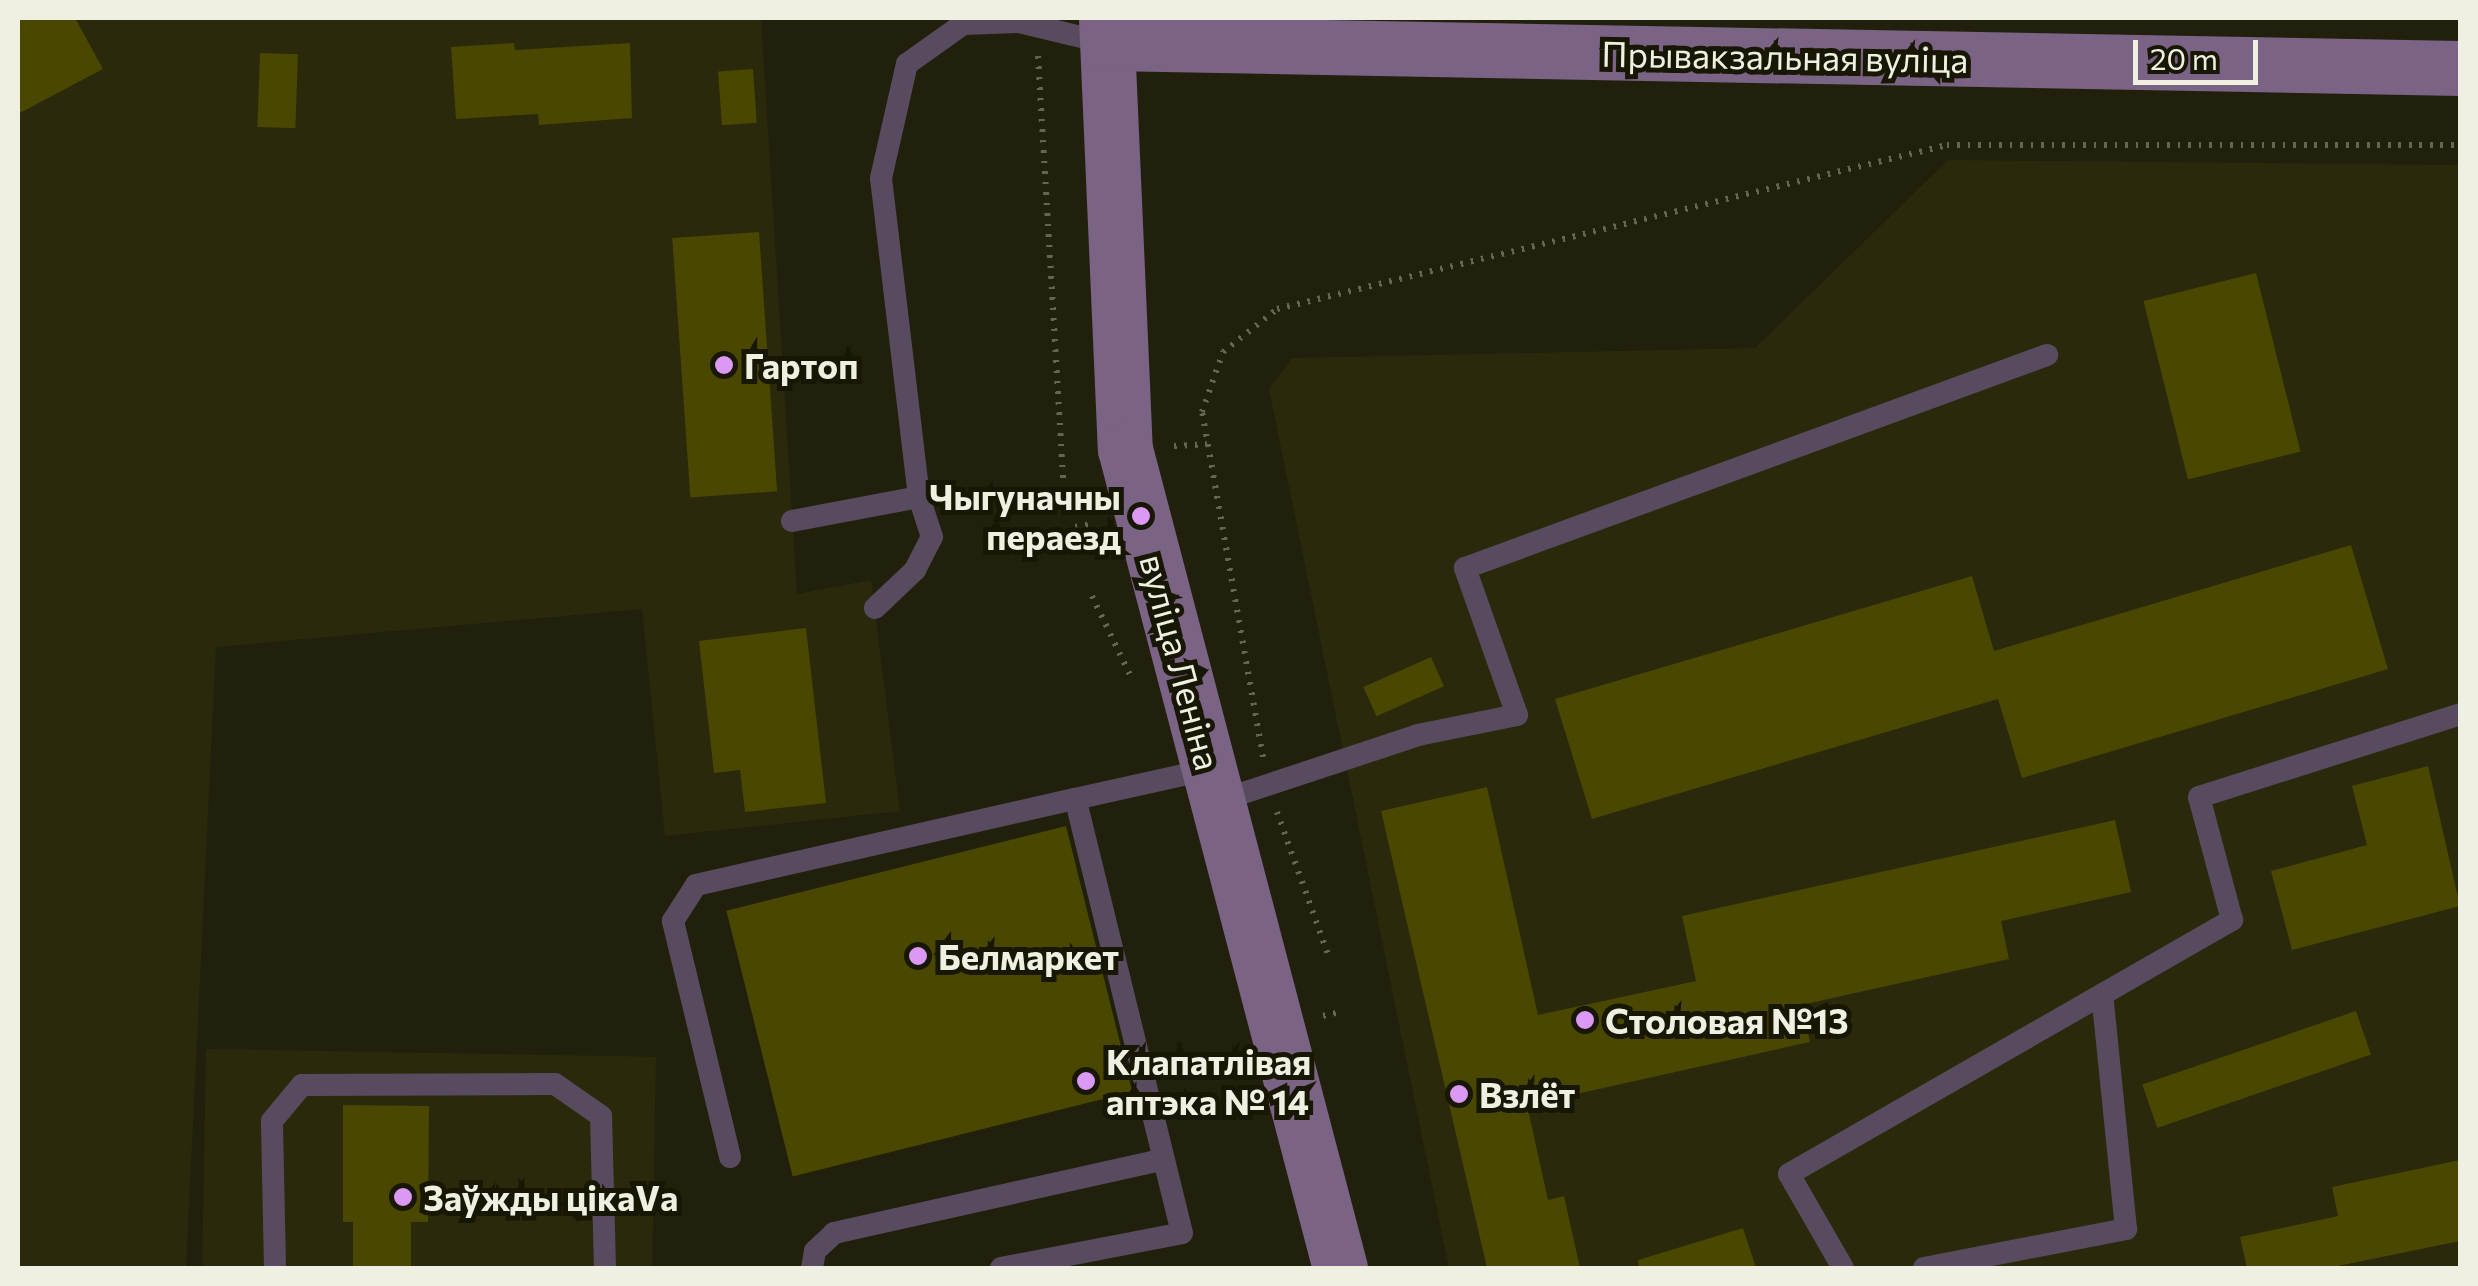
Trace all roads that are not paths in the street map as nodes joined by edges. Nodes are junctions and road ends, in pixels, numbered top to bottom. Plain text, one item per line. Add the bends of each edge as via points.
1 (1107, 30) edge
2 (2460, 68) edge
3 (2046, 356) dead end
4 (919, 498) junction
5 (792, 521) dead end
6 (875, 608) dead end
7 (2460, 714) edge
8 (1232, 785) junction
9 (1075, 799) junction
10 (2102, 994) junction
11 (730, 1156) dead end
12 (1161, 1160) junction
13 (274, 1268) edge
14 (605, 1268) edge
15 (812, 1268) edge
16 (1002, 1268) edge
17 (1340, 1268) edge
18 (1843, 1268) edge
19 (1924, 1268) edge

1 - 2 main road, Прывакзальная вуліца
1 - 4 lane via 963,24 907,64 881,178
1 - 8 main road, вуліца Леніна via 1125,450
3 - 8 lane via 1465,568 1516,715
4 - 5 lane
4 - 6 lane via 932,537 915,570
7 - 10 lane via 2199,797 2232,920
8 - 9 lane
8 - 17 main road, вуліца Леніна
9 - 11 lane via 696,886 673,922
9 - 12 lane
10 - 18 lane via 1789,1174
10 - 19 lane via 2126,1229
12 - 15 lane via 834,1233 815,1250
12 - 16 lane via 1182,1234
13 - 14 lane via 272,1121 302,1085 536,1084 555,1084 600,1116

